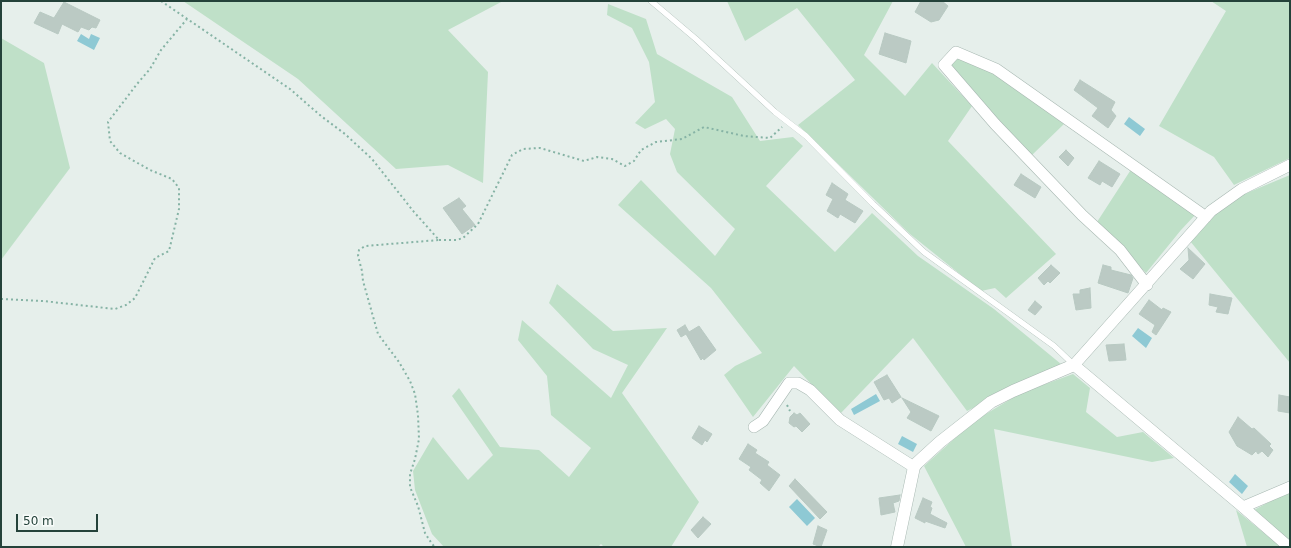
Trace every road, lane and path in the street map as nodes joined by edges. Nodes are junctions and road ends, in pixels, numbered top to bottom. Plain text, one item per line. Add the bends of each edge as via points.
1 (162, 1) edge
2 (651, 1) edge
3 (187, 19) junction
4 (787, 122) junction
5 (1290, 165) edge
6 (1206, 217) junction
7 (439, 240) junction
8 (1146, 284) junction
9 (1, 299) edge
10 (1074, 365) junction
11 (754, 427) dead end
12 (914, 467) junction
13 (1290, 487) edge
14 (1243, 507) junction
15 (436, 547) edge
16 (897, 547) edge
17 (1289, 547) edge

1 - 3 path
2 - 4 lane
3 - 7 path via 290,89 345,134 372,159
3 - 9 path via 108,122 110,141 120,153 172,179 179,188 178,209 169,251 155,258 136,298 115,309
4 - 7 path via 770,138 744,136 704,127 682,139 651,144 640,150 634,161 625,166 612,159 597,157 584,161 540,148 523,148 512,155 478,224 463,238
4 - 10 lane via 806,136 924,252 1054,346
5 - 6 street via 1242,189
6 - 8 street
6 - 8 street via 996,69 956,52 944,65 1006,136 1082,215 1120,250
7 - 15 path via 365,246 359,250 358,256 378,334 399,362 415,394 419,439 410,474 410,487 425,533
8 - 10 street
10 - 12 street via 991,402 940,442
10 - 14 street
11 - 12 street via 763,421 789,382 798,383 810,390 840,420
12 - 16 street
13 - 14 street
14 - 17 street

